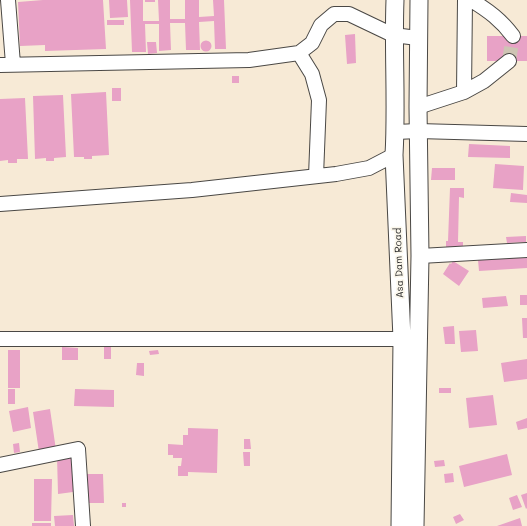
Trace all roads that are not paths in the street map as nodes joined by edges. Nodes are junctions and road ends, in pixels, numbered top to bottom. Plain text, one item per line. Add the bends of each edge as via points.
1 (8, 0) edge
2 (395, 0) edge
3 (419, 0) edge
4 (465, 0) edge
5 (471, 0) edge
6 (393, 36) junction
7 (514, 36) dead end
8 (418, 38) junction
9 (299, 53) junction
10 (510, 61) tunnel mouth
11 (7, 64) edge
12 (464, 92) junction
13 (418, 107) junction
14 (418, 131) junction
15 (396, 132) junction
16 (527, 134) edge
17 (394, 155) junction
18 (316, 176) junction
19 (0, 204) edge
20 (527, 250) edge
21 (420, 256) junction
22 (0, 339) edge
23 (402, 339) junction
24 (0, 465) edge
25 (83, 526) edge
26 (400, 526) edge
27 (415, 526) edge

1 - 11 street
2 - 6 main road, Asa Dam Road
3 - 8 main road, Asa Dam Road
4 - 12 street
5 - 7 street via 503,22
6 - 8 street
6 - 9 street via 349,14 334,14 320,25 312,43
6 - 15 main road, Asa Dam Road
8 - 13 main road, Asa Dam Road
9 - 11 street via 249,60
9 - 18 street via 312,74 319,100
10 - 12 street via 484,81
12 - 13 street
13 - 14 main road, Asa Dam Road
14 - 15 street
14 - 16 street
14 - 21 main road, Asa Dam Road
15 - 17 main road, Asa Dam Road
17 - 18 street via 369,168
17 - 23 main road, Asa Dam Road
18 - 19 street via 192,190
20 - 21 street
21 - 27 main road, Asa Dam Road
22 - 23 street
23 - 26 main road, Asa Dam Road
24 - 25 street via 78,449

